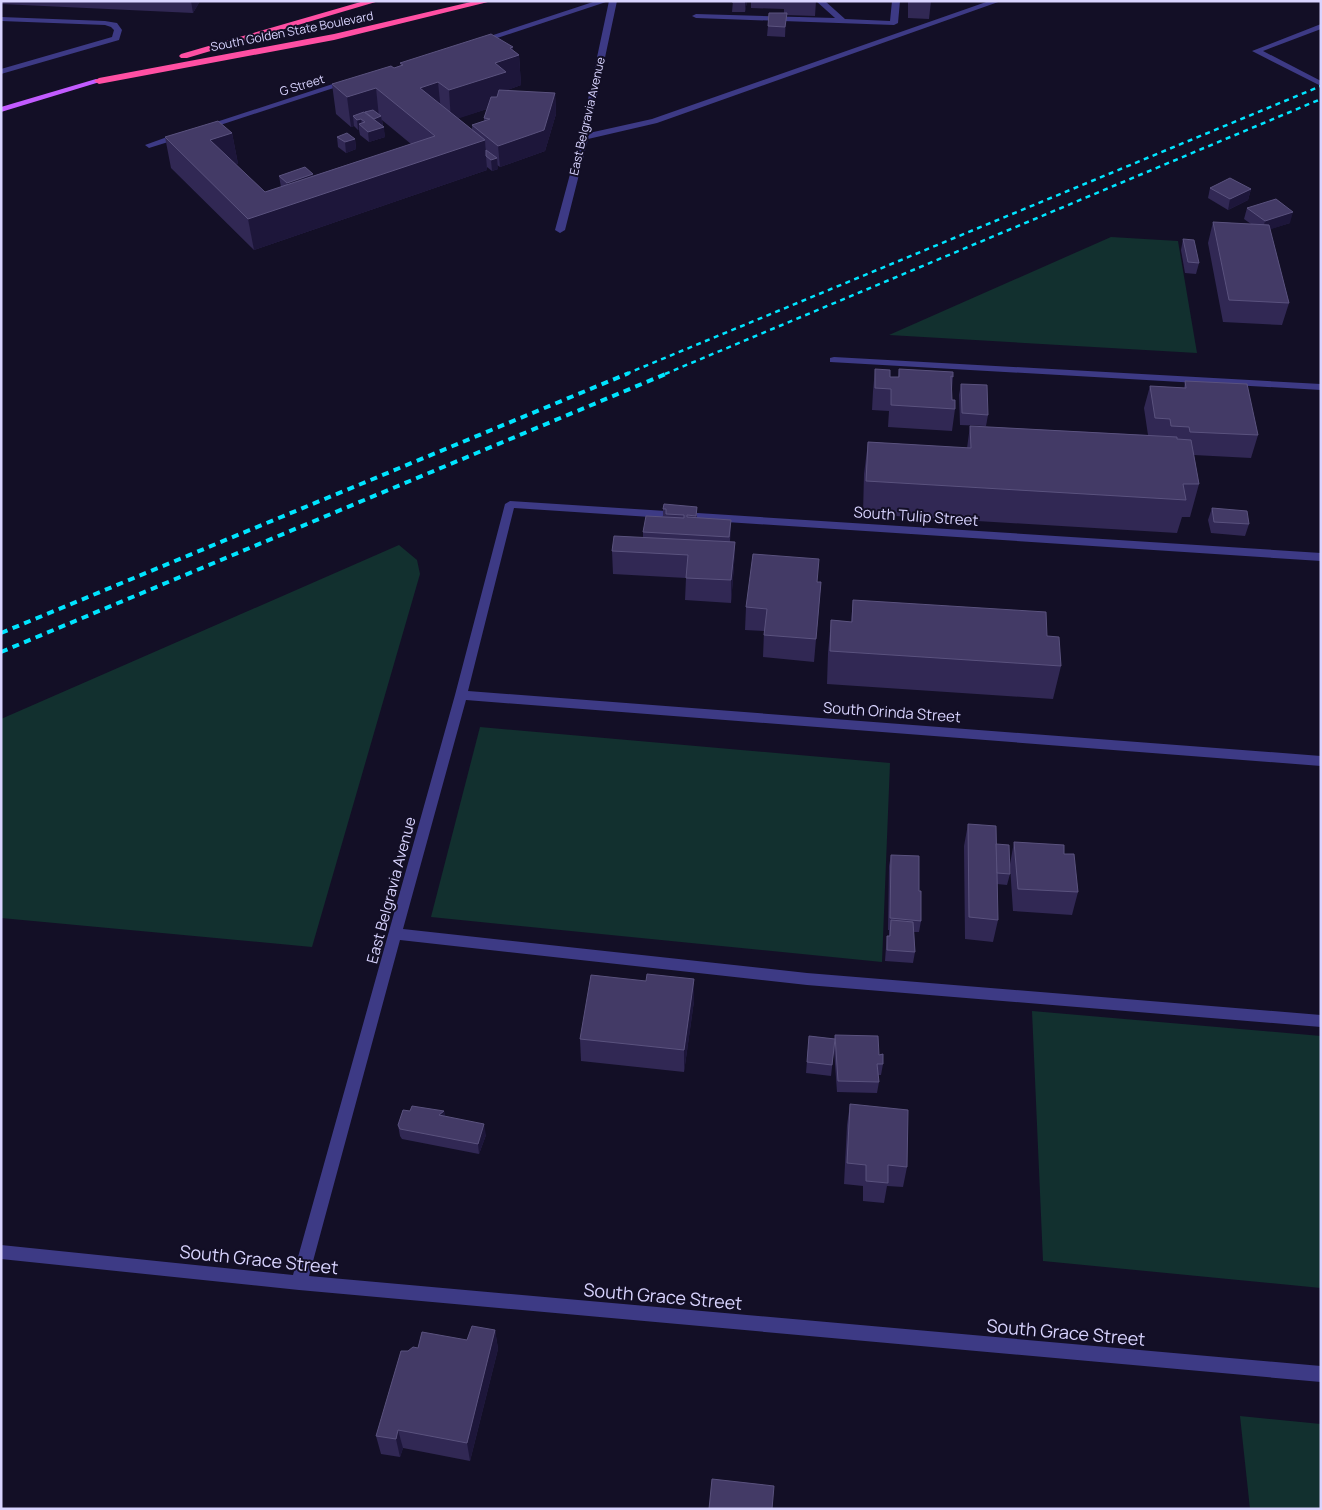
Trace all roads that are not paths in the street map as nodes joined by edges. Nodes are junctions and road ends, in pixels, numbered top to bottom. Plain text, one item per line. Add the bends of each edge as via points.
1 (375, 1) edge
2 (488, 1) edge
3 (606, 1) edge
4 (613, 1) edge
5 (820, 1) edge
6 (896, 1) edge
7 (998, 1) edge
8 (696, 16) dead end
9 (1, 19) edge
10 (843, 21) junction
11 (1321, 26) edge
12 (472, 43) edge
13 (1, 72) edge
14 (358, 79) edge
15 (99, 81) junction
16 (1321, 84) edge
17 (1, 110) edge
18 (196, 130) edge
19 (187, 133) edge
20 (584, 137) junction
21 (149, 145) dead end
22 (560, 230) dead end
23 (834, 360) dead end
24 (1321, 387) edge
25 (510, 504) joint
26 (1321, 557) edge
27 (461, 695) junction
28 (1321, 761) edge
29 (395, 934) junction
30 (1321, 1021) edge
31 (1, 1252) edge
32 (299, 1283) junction
33 (1321, 1374) edge

1 - 15 highway, South Golden State Boulevard
2 - 15 highway, South Golden State Boulevard via 334,37
3 - 12 street
4 - 20 street, East Belgravia Avenue
5 - 10 street
6 - 10 street via 894,22
7 - 20 street via 654,121
8 - 10 street
9 - 13 street via 105,23 114,25 118,30 116,38
11 - 16 street via 1256,51
14 - 18 street, G Street
15 - 17 main road, South Golden State Boulevard
19 - 21 street
20 - 22 street, East Belgravia Avenue
23 - 24 street
25 - 26 street, South Tulip Street
25 - 27 street, East Belgravia Avenue
27 - 28 street, South Orinda Street
27 - 29 street, East Belgravia Avenue
29 - 30 street via 807,979
29 - 32 street, East Belgravia Avenue
31 - 32 street, South Grace Street
32 - 33 street, South Grace Street

